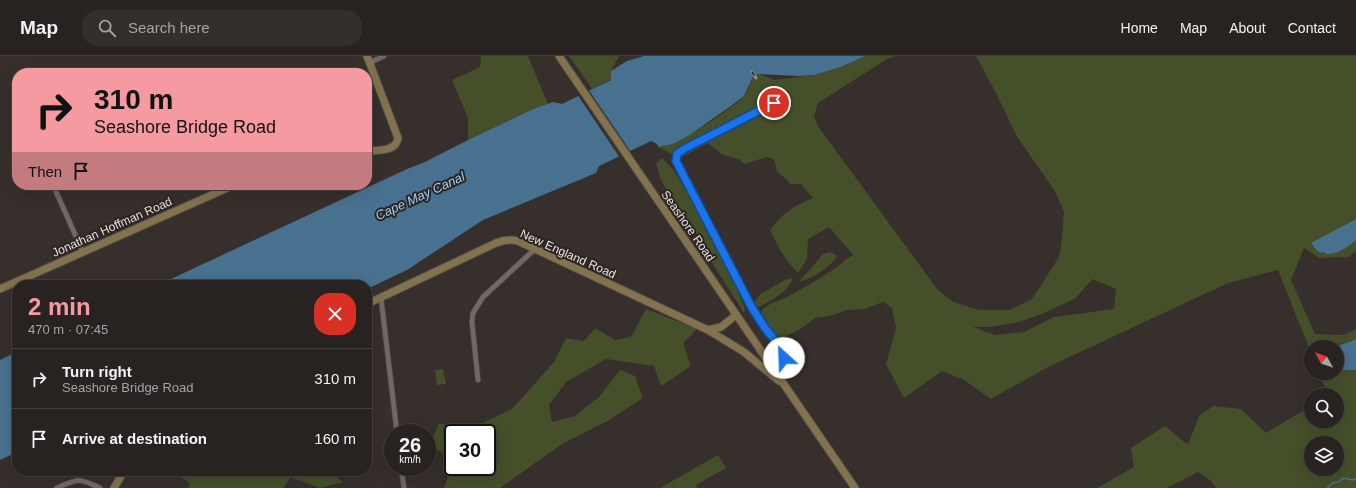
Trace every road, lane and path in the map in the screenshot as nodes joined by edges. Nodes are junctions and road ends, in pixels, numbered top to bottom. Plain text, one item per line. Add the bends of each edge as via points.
1 (384, 56) edge
2 (559, 56) edge
3 (368, 59) edge
4 (372, 69) edge
5 (774, 103) dead end
6 (372, 151) edge
7 (55, 190) edge
8 (223, 190) edge
9 (535, 249) junction
10 (83, 252) junction
11 (22, 280) edge
12 (12, 285) edge
13 (0, 290) edge
14 (381, 298) junction
15 (372, 302) edge
16 (736, 315) junction
17 (708, 330) junction
18 (772, 366) junction
19 (478, 380) dead end
20 (785, 386) junction
21 (396, 424) edge
22 (121, 476) edge
23 (403, 476) edge
24 (57, 488) edge
25 (100, 488) edge
26 (114, 488) edge
27 (404, 488) edge
28 (855, 488) edge

1 - 3 street
2 - 16 street, Seashore Road
4 - 6 street via 398,134 398,141 394,147
5 - 18 street via 684,149 677,154 676,161 752,308 785,353 782,362
7 - 10 street
8 - 10 street, Jonathan Hoffman Road
9 - 14 street, New England Road via 512,240 500,241
9 - 17 street, New England Road
9 - 19 street via 483,297 473,313
10 - 11 street, Jonathan Hoffman Road
12 - 13 street, Jonathan Hoffman Road
14 - 15 street, New England Road
14 - 21 street
16 - 17 street via 721,327
16 - 18 street, Seashore Road
17 - 20 street, New England Road via 744,352
18 - 20 street, Seashore Road
20 - 28 street, Seashore Road
22 - 26 street
23 - 27 street
24 - 25 street via 76,480 87,481

